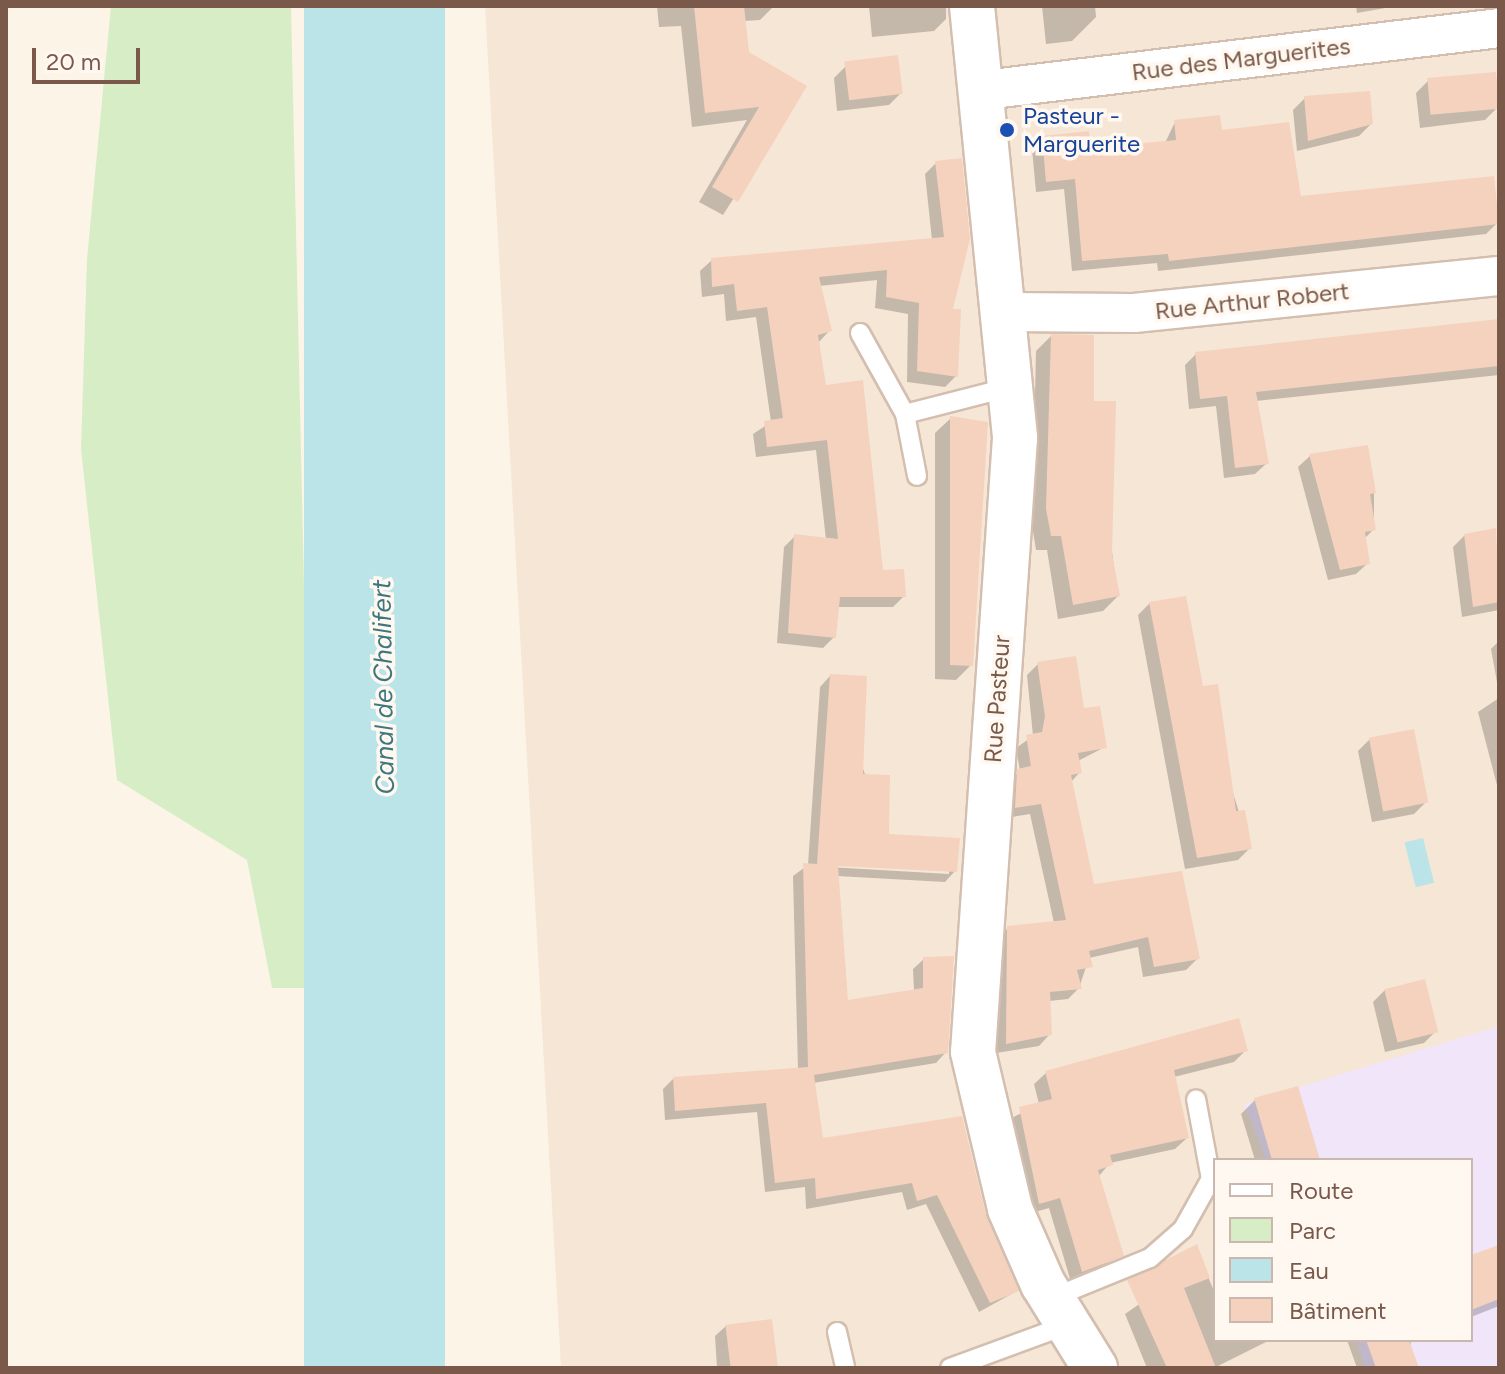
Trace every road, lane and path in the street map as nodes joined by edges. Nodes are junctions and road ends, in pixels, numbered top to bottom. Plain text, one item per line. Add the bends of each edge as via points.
1 (972, 6) edge
2 (1499, 28) edge
3 (984, 90) junction
4 (1499, 276) edge
5 (1005, 312) junction
6 (860, 333) dead end
7 (1011, 387) junction
8 (905, 414) junction
9 (917, 476) dead end
10 (1196, 1099) dead end
11 (1060, 1311) junction
12 (837, 1332) dead end
13 (845, 1368) edge
14 (950, 1368) edge
15 (1095, 1368) edge

1 - 3 street, Rue Pasteur
2 - 3 street, Rue des Marguerites
3 - 5 street, Rue Pasteur
4 - 5 street, Rue Arthur Robert via 1134,313
5 - 7 street, Rue Pasteur
6 - 8 lane
7 - 8 lane
7 - 11 street, Rue Pasteur via 1015,438 973,1052 1010,1209
8 - 9 lane
10 - 11 lane via 1211,1179 1183,1229 1150,1258
11 - 14 lane
11 - 15 street, Rue Pasteur
12 - 13 lane

